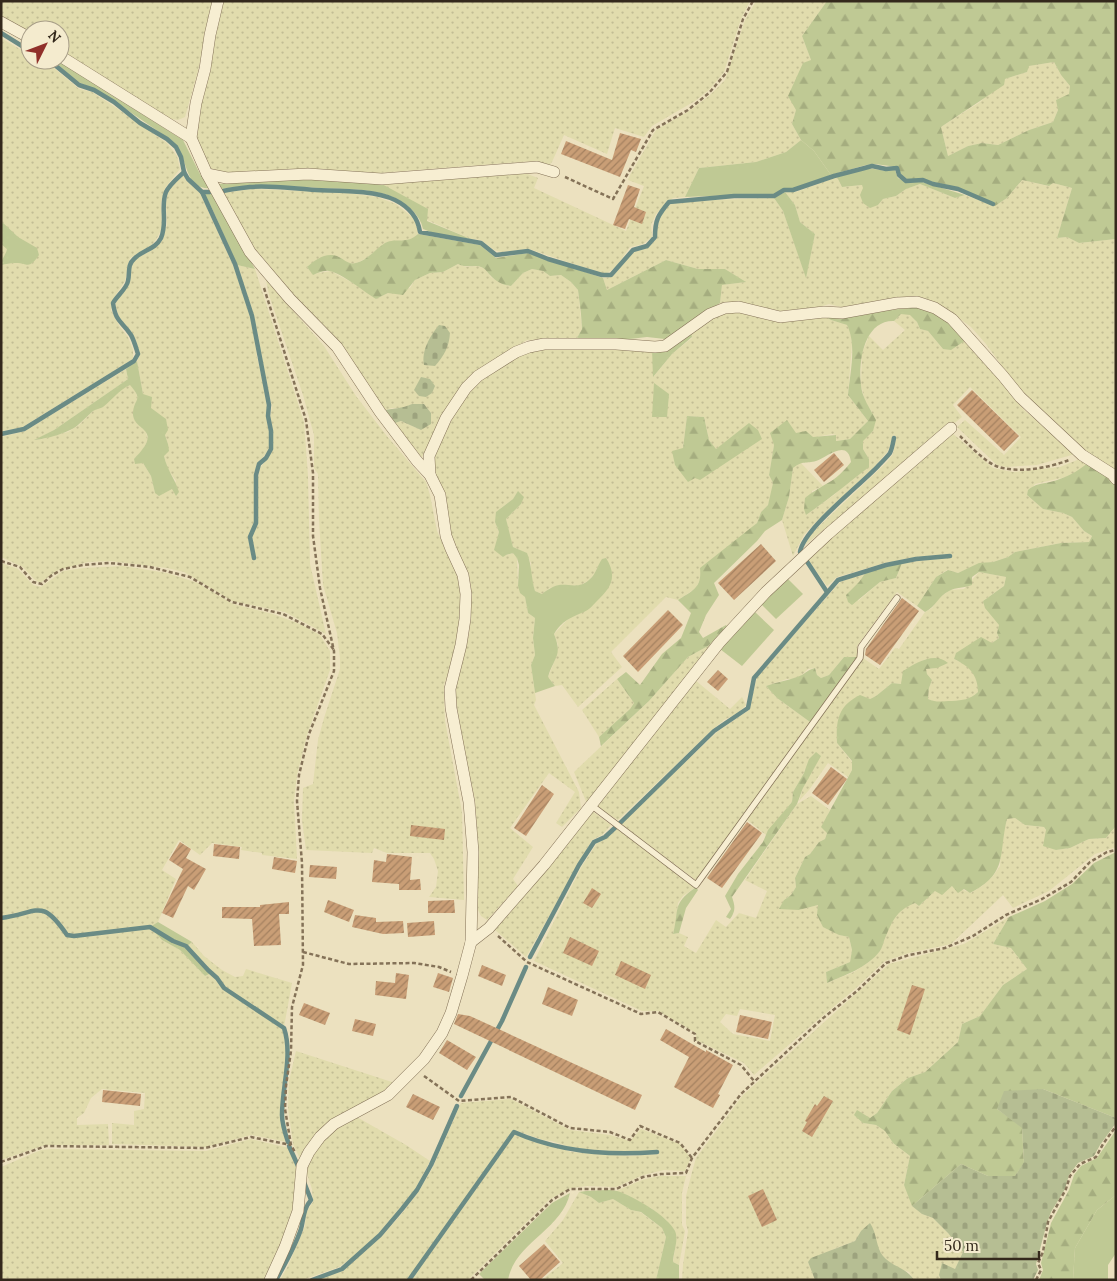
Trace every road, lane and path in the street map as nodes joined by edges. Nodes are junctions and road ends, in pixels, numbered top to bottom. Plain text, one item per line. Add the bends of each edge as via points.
1 (218, 1) edge
2 (753, 1) edge
3 (1, 22) edge
4 (20, 32) edge
5 (70, 62) edge
6 (191, 138) junction
7 (554, 172) joint
8 (208, 174) junction
9 (258, 262) junction
10 (951, 428) joint
11 (1082, 455) junction
12 (430, 475) junction
13 (1116, 479) edge
14 (1, 561) edge
15 (897, 598) dead end
16 (334, 651) junction
17 (591, 805) junction
18 (1116, 850) edge
19 (489, 928) junction
20 (471, 942) junction
21 (303, 952) junction
22 (462, 976) junction
23 (414, 1070) junction
24 (754, 1081) junction
25 (1116, 1126) edge
26 (291, 1145) junction
27 (692, 1158) junction
28 (1, 1162) edge
29 (302, 1166) junction
30 (270, 1280) edge
31 (470, 1280) edge
32 (1036, 1280) edge

1 - 6 street
2 - 7 path via 743,19 726,72 709,93 688,110 653,130 613,199
3 - 4 street
5 - 6 street
6 - 8 street
7 - 8 street via 537,167 382,179 308,174 226,178
8 - 9 street
9 - 12 street via 337,347 380,412
9 - 16 path via 306,420 312,473 313,536
10 - 11 path via 995,466 1012,470 1058,464
10 - 17 street via 766,592 719,643
11 - 12 street via 1020,397 952,319 935,308 917,302 897,303 842,313 780,317 739,307 710,314 665,346 544,344 516,352 478,376 466,388 446,418 429,456
11 - 13 street
12 - 20 street via 440,495 446,536 463,575 466,594 461,644 450,689 469,802 473,852
14 - 16 path via 20,567 33,582 42,584 63,569 109,563 150,566 190,577 232,602 283,614 322,634
15 - 17 lane via 861,646 860,658 696,885
16 - 21 path via 334,670 310,734 296,801
17 - 19 street
18 - 24 path via 1090,862 1071,882 973,936 945,948 886,963
19 - 20 street
19 - 24 path via 528,962 640,1014 658,1012 695,1034 695,1042 741,1065
20 - 22 street
21 - 22 path via 358,965 414,963 439,967
21 - 26 path via 303,965 292,1007 286,1086
22 - 23 street via 442,1033
23 - 27 path via 459,1101 512,1097 570,1128 610,1132 630,1140 640,1126 680,1143
23 - 29 street via 388,1095 334,1124 320,1137
24 - 27 path
25 - 32 path via 1096,1157 1080,1164 1070,1176 1048,1222 1038,1263 1041,1270
26 - 28 path via 250,1137 205,1148 46,1146
26 - 29 path
27 - 31 path via 686,1173 643,1177 616,1189 570,1189 546,1206
29 - 30 street via 298,1211

